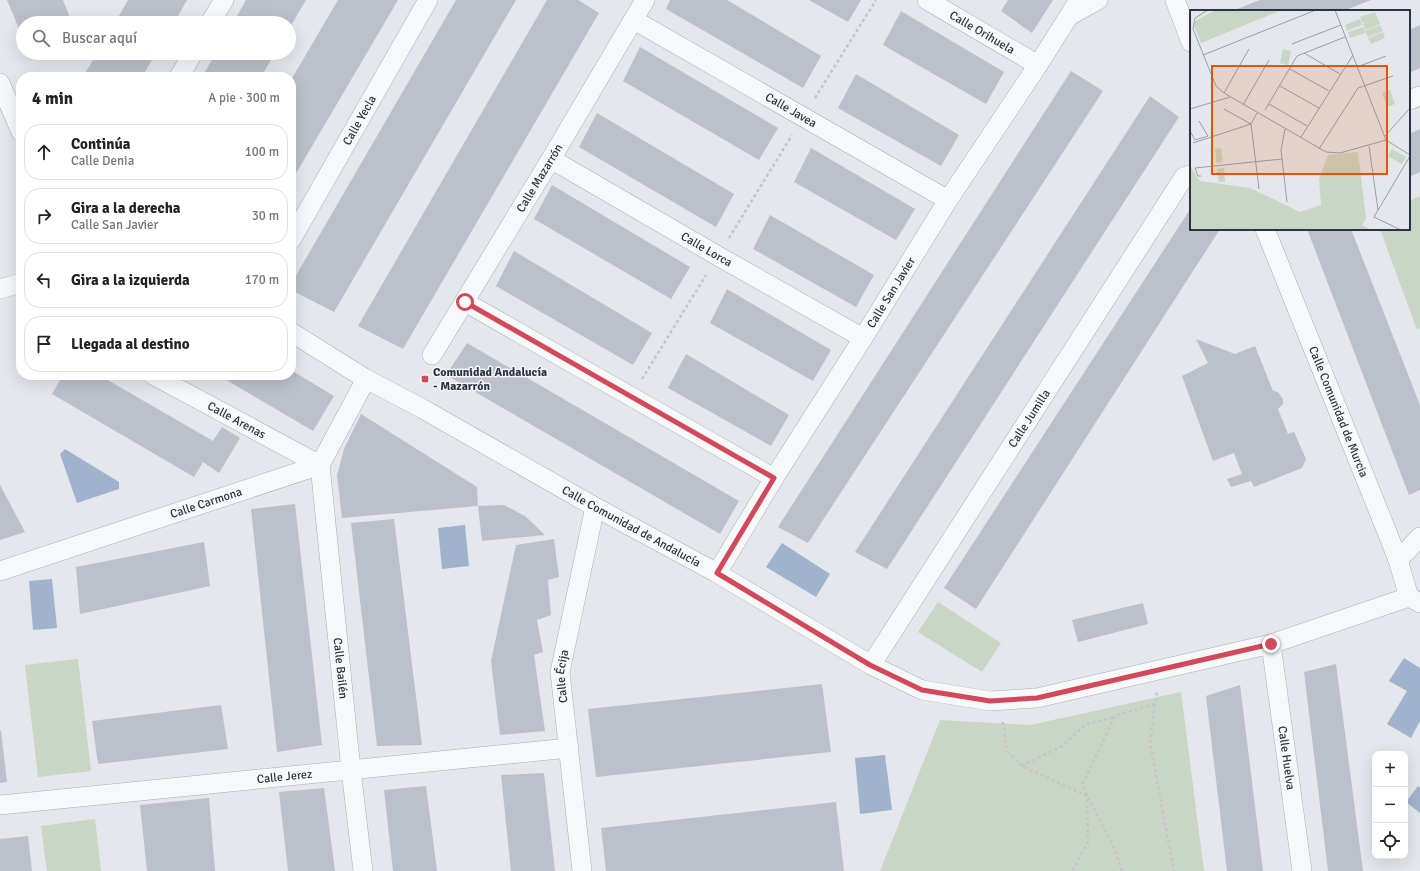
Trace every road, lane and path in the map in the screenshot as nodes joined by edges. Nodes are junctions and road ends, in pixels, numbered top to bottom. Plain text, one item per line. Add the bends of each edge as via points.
1 (224, 0) edge
2 (428, 0) edge
3 (645, 0) edge
4 (876, 0) edge
5 (927, 0) edge
6 (1079, 0) edge
7 (1098, 0) edge
8 (1179, 1) edge
9 (214, 16) edge
10 (1069, 16) junction
11 (634, 20) junction
12 (1190, 39) edge
13 (189, 60) edge
14 (1038, 65) junction
15 (182, 72) edge
16 (0, 83) edge
17 (1420, 96) edge
18 (1410, 100) edge
19 (803, 118) junction
20 (16, 120) edge
21 (551, 159) junction
22 (1190, 175) edge
23 (948, 200) junction
24 (1265, 230) edge
25 (296, 231) edge
26 (718, 256) junction
27 (16, 284) edge
28 (0, 289) edge
29 (465, 302) junction
30 (296, 335) edge
31 (863, 338) junction
32 (432, 355) dead end
33 (366, 379) junction
34 (162, 380) edge
35 (631, 398) junction
36 (320, 465) junction
37 (774, 478) junction
38 (595, 507) junction
39 (1420, 537) edge
40 (1398, 560) junction
41 (0, 571) edge
42 (717, 573) junction
43 (1414, 600) edge
44 (1271, 644) junction
45 (870, 665) junction
46 (1160, 670) junction
47 (990, 701) junction
48 (1155, 704) junction
49 (1115, 716) junction
50 (569, 748) junction
51 (1022, 766) junction
52 (351, 770) junction
53 (1088, 796) junction
54 (0, 805) edge
55 (363, 871) edge
56 (582, 871) edge
57 (1072, 871) edge
58 (1122, 871) edge
59 (1174, 871) edge
60 (1302, 871) edge

1 - 9 street
2 - 25 street, Calle Yecla
3 - 11 street, Calle Mazarrón
4 - 19 path
5 - 14 street, Calle Orihuela
6 - 10 street, Calle San Javier
7 - 10 street, Calle San Javier
8 - 12 street
10 - 14 street, Calle San Javier
11 - 19 street, Calle Javea
11 - 21 street, Calle Mazarrón
13 - 15 street
14 - 23 street, Calle San Javier
16 - 20 street
17 - 18 street
19 - 23 street, Calle Javea
19 - 26 path
21 - 26 street, Calle Lorca
21 - 29 street, Calle Mazarrón
22 - 45 street, Calle Jumilla via 1184,178
23 - 31 street, Calle San Javier
24 - 40 street, Calle Comunidad de Murcia
26 - 31 street, Calle Lorca
26 - 35 path
27 - 28 street
29 - 32 street, Calle Mazarrón
29 - 35 street
30 - 33 street, Calle Comunidad de Andalucía
31 - 37 street, Calle San Javier
33 - 36 street
33 - 38 street, Calle Comunidad de Andalucía
34 - 36 street, Calle Arenas
35 - 37 street
36 - 41 street, Calle Carmona
36 - 52 street, Calle Bailén
37 - 42 street, Calle San Javier
38 - 42 street, Calle Comunidad de Andalucía
38 - 50 street, Calle Écija via 560,672
39 - 40 street
40 - 43 street, Calle Comunidad de Murcia
42 - 45 street, Calle Comunidad de Andalucía
43 - 44 street, Calle Comunidad de Andalucía
44 - 46 street, Calle Comunidad de Andalucía
44 - 60 street, Calle Huelva
45 - 47 street, Calle Comunidad de Andalucía via 922,690
46 - 47 street, Calle Comunidad de Andalucía via 1037,698
46 - 48 path
47 - 51 path via 1004,726 1006,750
48 - 49 path
48 - 59 path via 1150,743
49 - 51 path via 1086,724 1062,746
49 - 53 path via 1082,785
50 - 52 street, Calle Jerez
50 - 56 street, Calle Écija
51 - 53 path
52 - 54 street, Calle Jerez
52 - 55 street, Calle Bailén
53 - 57 path via 1088,842
53 - 58 path via 1115,850

